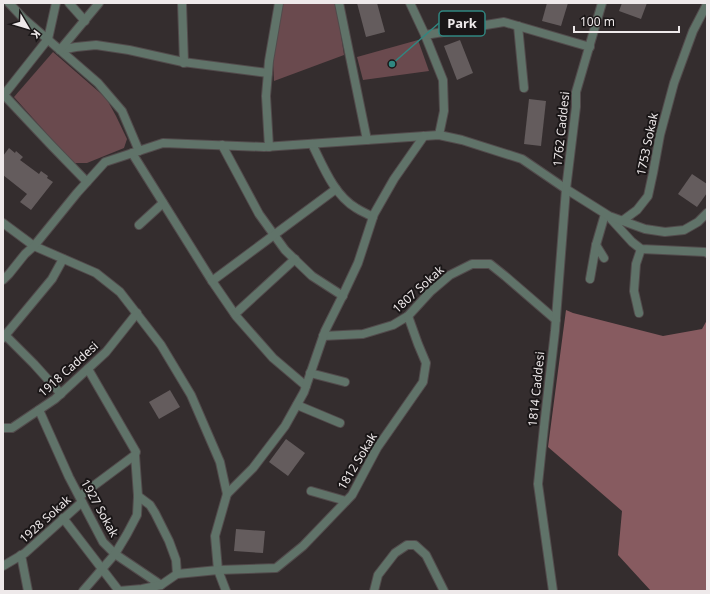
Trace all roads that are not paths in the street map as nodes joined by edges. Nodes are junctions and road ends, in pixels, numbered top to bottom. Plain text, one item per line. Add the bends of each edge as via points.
1 (9, 3) edge
2 (56, 3) edge
3 (69, 3) edge
4 (99, 3) edge
5 (182, 3) edge
6 (279, 3) edge
7 (339, 3) edge
8 (410, 3) edge
9 (602, 3) edge
10 (703, 3) edge
11 (707, 4) edge
12 (85, 21) junction
13 (518, 26) junction
14 (425, 35) junction
15 (48, 40) junction
16 (590, 47) junction
17 (60, 50) junction
18 (184, 63) junction
19 (268, 73) junction
20 (524, 88) dead end
21 (4, 96) edge
22 (439, 135) junction
23 (424, 136) junction
24 (367, 140) junction
25 (312, 144) junction
26 (222, 145) junction
27 (269, 147) junction
28 (136, 152) junction
29 (87, 182) junction
30 (336, 189) junction
31 (566, 189) junction
32 (163, 203) junction
33 (707, 213) edge
34 (607, 215) junction
35 (373, 217) junction
36 (622, 221) junction
37 (3, 223) edge
38 (139, 225) dead end
39 (274, 235) junction
40 (596, 245) junction
41 (34, 246) junction
42 (641, 248) junction
43 (707, 253) edge
44 (604, 258) dead end
45 (63, 259) junction
46 (295, 259) junction
47 (590, 279) dead end
48 (3, 280) edge
49 (212, 281) junction
50 (343, 296) junction
51 (137, 313) junction
52 (639, 313) dead end
53 (235, 314) junction
54 (408, 316) junction
55 (556, 320) junction
56 (4, 336) edge
57 (323, 336) junction
58 (88, 369) junction
59 (310, 373) junction
60 (345, 382) dead end
61 (306, 386) junction
62 (61, 394) junction
63 (297, 405) junction
64 (39, 410) junction
65 (340, 423) dead end
66 (3, 428) edge
67 (135, 455) junction
68 (311, 491) dead end
69 (227, 494) junction
70 (138, 496) junction
71 (81, 499) junction
72 (346, 501) junction
73 (64, 518) junction
74 (115, 554) junction
75 (21, 555) junction
76 (3, 566) edge
77 (103, 569) junction
78 (218, 570) junction
79 (177, 574) junction
80 (161, 586) junction
81 (142, 590) edge
82 (28, 591) edge
83 (83, 591) edge
84 (119, 591) edge
85 (226, 591) edge
86 (374, 591) edge
87 (444, 591) edge
88 (553, 591) edge

1 - 15 street
2 - 15 street
3 - 12 street
4 - 12 street
5 - 18 street
6 - 19 street
7 - 24 street
8 - 14 street
9 - 16 street, 1762 Caddesi
10 - 11 street
11 - 36 street, 1753 Sokak via 693,31 674,83 648,196 637,210
12 - 17 street
13 - 14 street via 504,22
13 - 16 street
13 - 20 street
14 - 22 street via 443,80 444,111
15 - 17 street
15 - 21 street
16 - 31 street, 1762 Caddesi via 576,92
17 - 18 street via 96,45
17 - 28 street via 98,84 122,111
18 - 19 street
19 - 27 street via 266,96
21 - 29 street
22 - 23 street
22 - 31 street via 522,159
23 - 24 street
23 - 35 street via 394,179
24 - 25 street
25 - 27 street
25 - 30 street
26 - 27 street
26 - 28 street via 163,143
26 - 39 street via 259,214
28 - 29 street via 105,162
28 - 32 street
29 - 41 street
30 - 35 street via 355,208
30 - 39 street
31 - 34 street
31 - 55 street, 1814 Caddesi
32 - 38 street
32 - 49 street
33 - 36 street via 684,230 665,232 645,230
34 - 36 street
34 - 40 street
34 - 42 street
35 - 50 street via 358,263
37 - 41 street
39 - 46 street
39 - 49 street
40 - 44 street
40 - 47 street
41 - 45 street
41 - 48 street
42 - 43 street
42 - 52 street via 636,264 634,291
45 - 51 street via 96,273 120,292
45 - 56 street via 52,279
46 - 50 street via 312,276
46 - 53 street
49 - 53 street
50 - 57 street
51 - 58 street, 1918 Caddesi via 106,352
51 - 69 street via 161,345 191,395 220,462
53 - 61 street via 273,358
54 - 55 street, 1807 Sokak via 450,275 472,264 490,264
54 - 57 street, 1807 Sokak via 394,325 363,334
54 - 72 street, 1812 Sokak via 426,363 423,382 377,448 352,495
55 - 88 street, 1814 Caddesi via 538,484
56 - 62 street
57 - 59 street
58 - 62 street, 1918 Caddesi
58 - 67 street via 135,449
59 - 60 street
59 - 61 street
61 - 63 street
62 - 64 street, 1918 Caddesi
63 - 65 street
63 - 69 street via 285,426 253,468
64 - 66 street, 1918 Caddesi via 12,428
64 - 71 street, 1927 Sokak
67 - 70 street
67 - 71 street, 1928 Sokak
68 - 72 street
69 - 78 street via 216,536
70 - 74 street via 137,515
70 - 79 street via 150,505 169,541 176,560
71 - 73 street, 1928 Sokak
71 - 74 street, 1927 Sokak via 102,542
72 - 78 street, 1812 Sokak via 303,546 276,568
73 - 75 street, 1928 Sokak
73 - 77 street
74 - 77 street
74 - 80 street, 1927 Sokak
75 - 76 street, 1928 Sokak
75 - 82 street
77 - 83 street
77 - 84 street
78 - 79 street
78 - 85 street
79 - 80 street
80 - 81 street
81 - 84 street
86 - 87 street via 378,575 395,553 407,545 415,545 426,555

